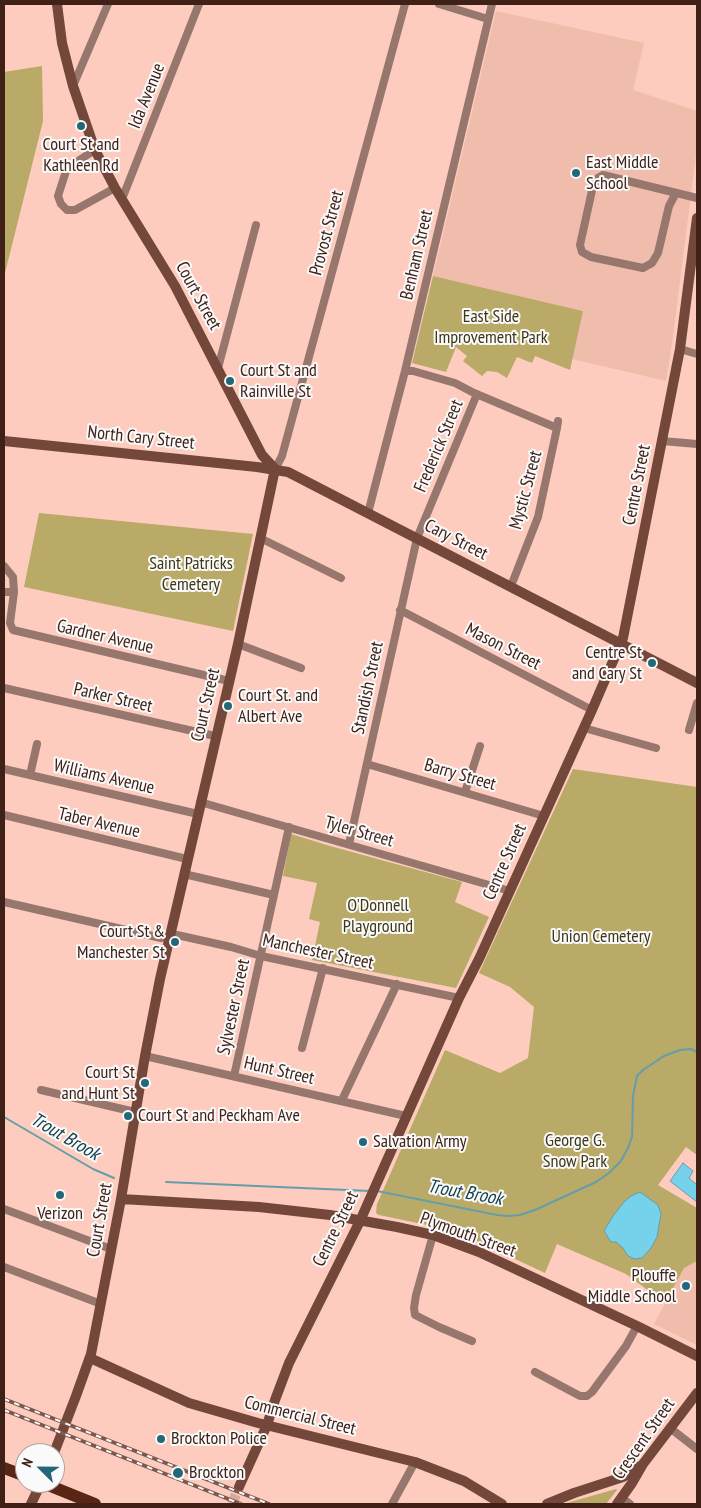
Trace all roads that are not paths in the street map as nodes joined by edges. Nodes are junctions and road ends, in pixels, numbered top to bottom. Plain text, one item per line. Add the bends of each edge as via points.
1 (57, 4) edge
2 (108, 4) edge
3 (199, 4) edge
4 (405, 4) edge
5 (439, 4) edge
6 (492, 4) edge
7 (488, 19) junction
8 (72, 86) junction
9 (95, 150) junction
10 (115, 188) junction
11 (676, 193) junction
12 (697, 198) edge
13 (122, 199) junction
14 (697, 218) edge
15 (256, 224) dead end
16 (693, 281) edge
17 (680, 349) junction
18 (697, 354) edge
19 (218, 368) junction
20 (405, 371) junction
21 (477, 394) junction
22 (4, 441) edge
23 (662, 441) junction
24 (256, 443) junction
25 (697, 444) edge
26 (244, 465) junction
27 (275, 469) junction
28 (368, 513) junction
29 (260, 538) junction
30 (417, 538) junction
31 (4, 566) edge
32 (341, 578) dead end
33 (510, 586) junction
34 (4, 592) edge
35 (14, 592) junction
36 (400, 610) junction
37 (238, 644) junction
38 (620, 644) junction
39 (301, 668) dead end
40 (229, 681) junction
41 (697, 683) edge
42 (4, 688) edge
43 (697, 703) edge
44 (592, 710) junction
45 (584, 728) junction
46 (689, 730) dead end
47 (215, 736) junction
48 (37, 744) dead end
49 (480, 746) dead end
50 (656, 748) dead end
51 (367, 764) junction
52 (4, 769) edge
53 (30, 775) junction
54 (465, 792) junction
55 (200, 802) junction
56 (198, 814) junction
57 (4, 815) edge
58 (544, 816) junction
59 (289, 827) junction
60 (348, 844) junction
61 (187, 859) junction
62 (184, 874) junction
63 (510, 891) junction
64 (274, 895) junction
65 (4, 902) edge
66 (170, 937) junction
67 (261, 956) junction
68 (323, 968) junction
69 (396, 984) junction
70 (460, 998) junction
71 (302, 1048) dead end
72 (145, 1056) junction
73 (234, 1076) junction
74 (41, 1090) dead end
75 (342, 1100) junction
76 (135, 1112) junction
77 (406, 1116) junction
78 (121, 1199) junction
79 (4, 1208) edge
80 (360, 1220) junction
81 (433, 1235) junction
82 (111, 1249) junction
83 (4, 1267) edge
84 (101, 1304) junction
85 (637, 1326) junction
86 (472, 1341) dead end
87 (697, 1356) edge
88 (90, 1358) junction
89 (535, 1372) dead end
90 (697, 1393) edge
91 (267, 1425) junction
92 (670, 1428) junction
93 (58, 1443) edge
94 (697, 1449) edge
95 (414, 1462) junction
96 (643, 1464) junction
97 (239, 1487) tunnel mouth
98 (61, 1493) edge
99 (76, 1501) edge
100 (623, 1502) edge
101 (95, 1504) edge
102 (392, 1504) edge
103 (502, 1504) edge
104 (547, 1504) edge

1 - 8 main road, Court Street
2 - 8 street
3 - 13 street, Ida Avenue
4 - 27 street, Provost Street via 282,456
5 - 7 street
6 - 7 street, Benham Street
7 - 20 street, Benham Street
8 - 9 main road, Court Street
9 - 10 main road, Court Street
9 - 10 street via 67,168 58,196 61,204 67,210 75,210
10 - 13 main road, Court Street
11 - 11 street via 603,175 598,178 593,186 580,245 582,252 591,257 644,268 652,263
11 - 12 street
13 - 19 main road, Court Street via 175,286
14 - 16 main road, Centre Street
15 - 19 street
16 - 17 main road, Centre Street
17 - 18 street
17 - 23 main road, Centre Street
19 - 24 main road, Court Street
20 - 21 street via 455,383
20 - 28 street, Benham Street
21 - 30 street, Frederick Street
21 - 33 street, Mystic Street via 558,424 538,517
22 - 26 main road, North Cary Street
23 - 25 street
23 - 38 main road, Centre Street
24 - 26 main road via 252,457
24 - 27 main road, Court Street
26 - 27 main road, North Cary Street
27 - 28 main road, Cary Street via 288,472
27 - 29 main road, Court Street
28 - 30 main road, Cary Street
29 - 32 street
29 - 37 main road, Court Street
30 - 33 main road, Cary Street
30 - 36 street, Standish Street
31 - 35 street via 12,578
33 - 38 main road, Cary Street
34 - 35 street
35 - 40 street, Gardner Avenue via 10,623 13,630
36 - 44 street, Mason Street
36 - 51 street, Standish Street
37 - 39 street
37 - 40 main road, Court Street
38 - 41 main road, Cary Street
38 - 44 main road, Centre Street
40 - 47 main road, Court Street
42 - 47 street, Parker Street
43 - 46 street
44 - 45 main road, Centre Street
45 - 50 street
45 - 58 main road, Centre Street
47 - 55 main road, Court Street
48 - 53 street
49 - 54 street
51 - 54 street, Barry Street
51 - 60 street, Standish Street
52 - 53 street, Williams Avenue
53 - 56 street, Williams Avenue
54 - 58 street, Barry Street
55 - 56 main road, Court Street
55 - 59 street, Tyler Street
56 - 61 main road, Court Street
57 - 61 street, Taber Avenue
58 - 63 main road, Centre Street
59 - 60 street, Tyler Street
59 - 64 street, Sylvester Street
60 - 63 street, Tyler Street
61 - 62 main road, Court Street
62 - 64 street
62 - 66 main road, Court Street
63 - 70 main road, Centre Street
64 - 67 street, Sylvester Street
65 - 66 street, Manchester Street via 161,938
66 - 67 street, Manchester Street via 177,935
66 - 72 main road, Court Street
67 - 68 street, Manchester Street
67 - 73 street, Sylvester Street
68 - 69 street, Manchester Street
68 - 71 street
69 - 70 street, Manchester Street
69 - 75 street
70 - 77 main road, Centre Street
72 - 73 street, Hunt Street
72 - 76 main road, Court Street
73 - 75 street, Hunt Street
74 - 76 street
75 - 77 street, Hunt Street
76 - 78 main road, Court Street
77 - 80 main road, Centre Street
78 - 80 main road, Plymouth Street via 259,1207
78 - 82 main road, Court Street
79 - 82 street
80 - 81 main road, Plymouth Street
80 - 91 main road, Centre Street via 289,1363
81 - 85 main road, Plymouth Street via 479,1252
81 - 86 street via 416,1295 415,1315
82 - 84 main road, Court Street
83 - 84 street
84 - 88 main road, Court Street
85 - 87 main road, Plymouth Street
85 - 89 street via 626,1346 587,1396 580,1396
88 - 91 main road, Commercial Street via 189,1404
88 - 93 main road, Court Street
90 - 92 main road, Crescent Street
91 - 95 main road, Commercial Street
91 - 97 main road, Centre Street
92 - 94 street
92 - 96 main road, Crescent Street
95 - 102 street
95 - 103 main road, Commercial Street via 464,1481
96 - 100 main road, Crescent Street
96 - 104 main road via 623,1477
98 - 99 main road
99 - 101 main road

